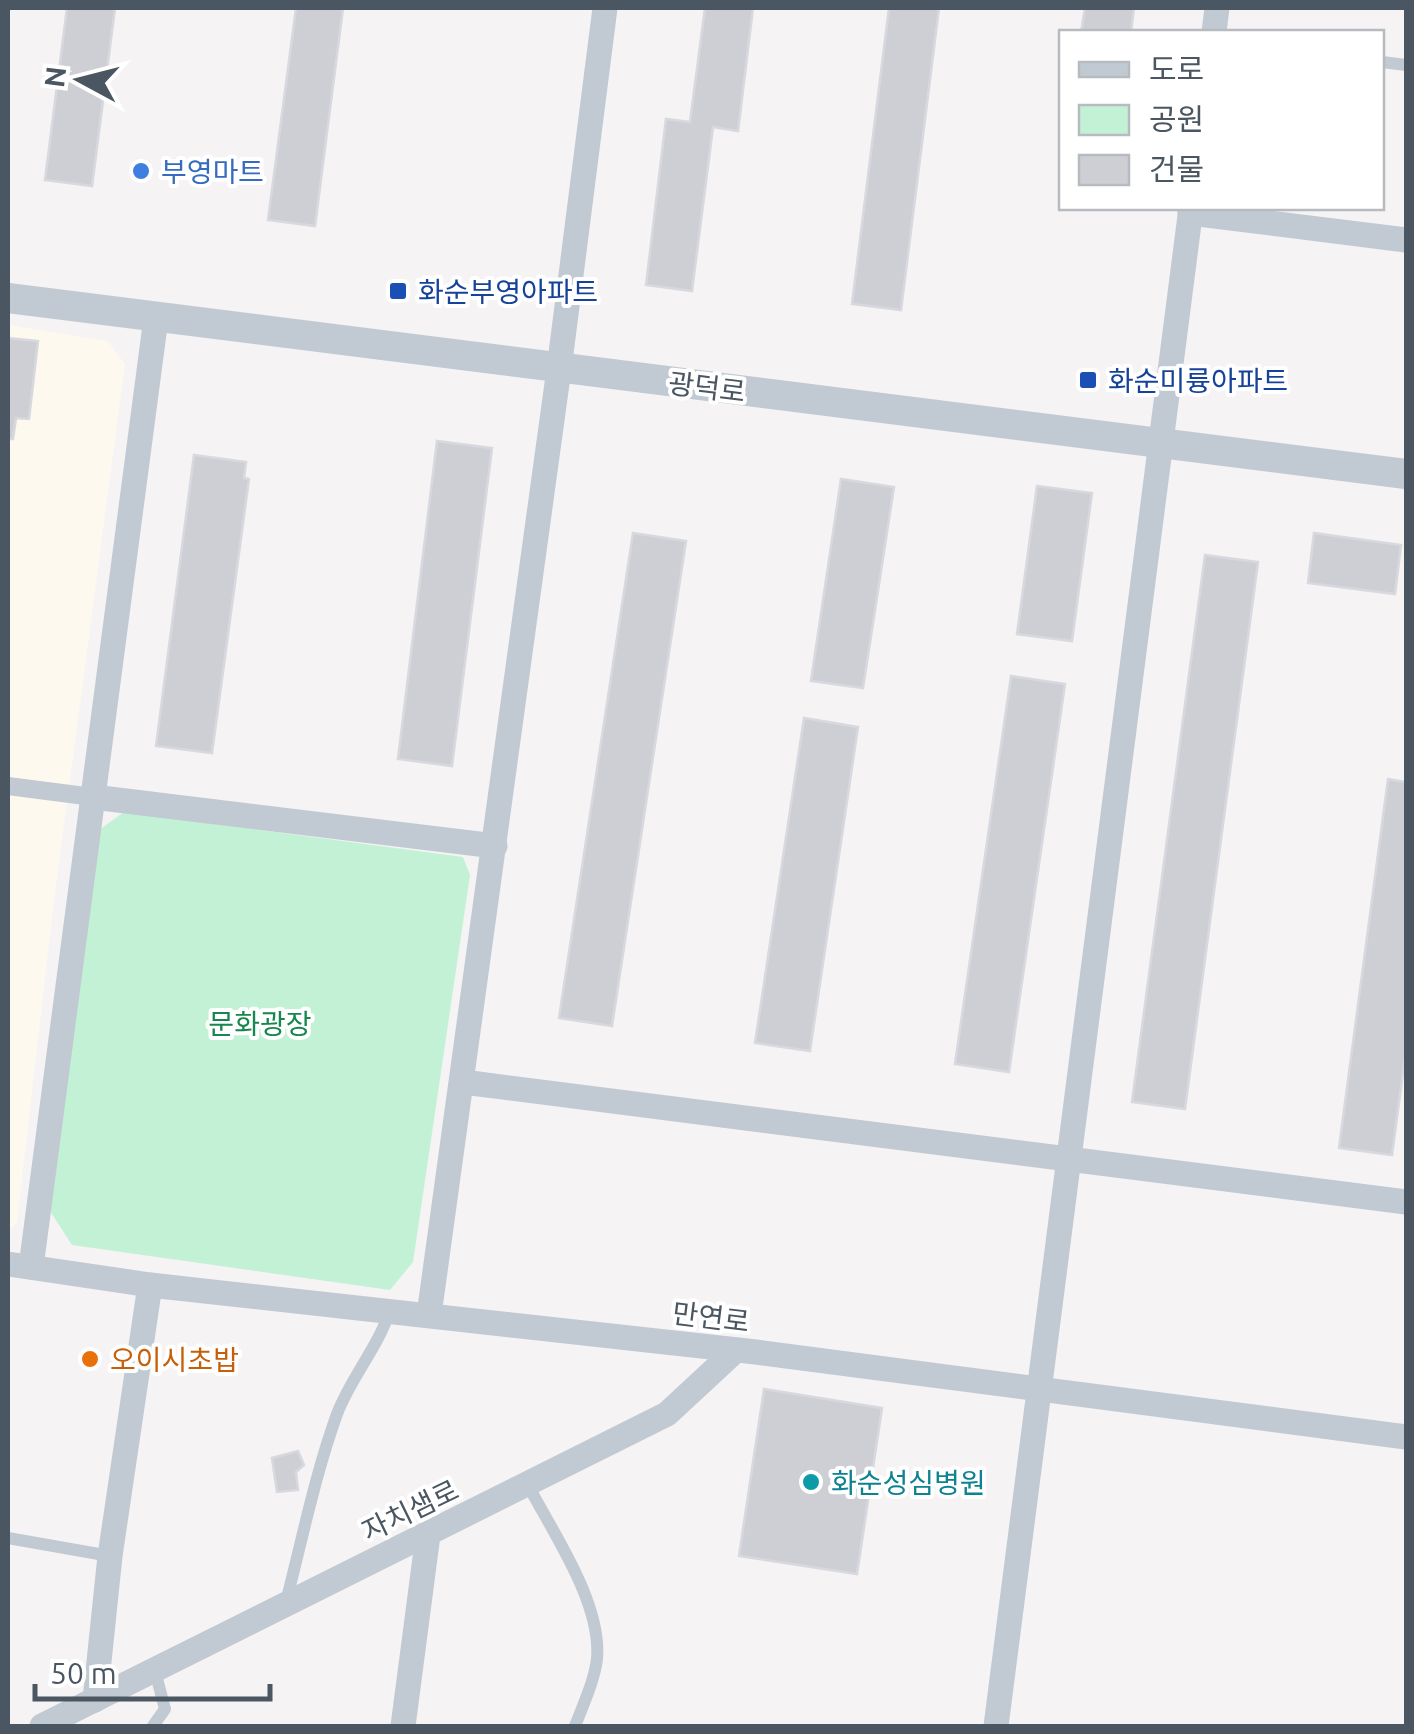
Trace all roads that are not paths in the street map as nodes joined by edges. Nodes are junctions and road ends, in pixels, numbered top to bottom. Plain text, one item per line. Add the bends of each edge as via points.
1 (606, 8) edge
2 (1190, 210) edge
3 (1406, 240) edge
4 (8, 298) edge
5 (156, 318) junction
6 (560, 369) junction
7 (1160, 442) junction
8 (1406, 474) edge
9 (8, 786) edge
10 (93, 797) junction
11 (495, 846) junction
12 (463, 1082) junction
13 (1067, 1160) junction
14 (1406, 1202) edge
15 (19, 1266) edge
16 (150, 1284) junction
17 (390, 1310) junction
18 (429, 1314) junction
19 (736, 1350) junction
20 (1038, 1388) junction
21 (1406, 1437) edge
22 (528, 1485) junction
23 (428, 1535) junction
24 (8, 1538) edge
25 (110, 1556) junction
26 (285, 1606) junction
27 (155, 1670) junction
28 (94, 1700) junction
29 (42, 1726) edge
30 (154, 1726) edge
31 (403, 1726) edge
32 (575, 1726) edge
33 (996, 1726) edge

1 - 6 street
2 - 3 street
2 - 7 street
4 - 5 street, 광덕로
5 - 6 street, 광덕로
5 - 10 street
6 - 7 street, 광덕로
6 - 11 street
7 - 8 street, 광덕로
7 - 13 street
9 - 10 street
10 - 11 street
10 - 15 street
11 - 12 street
12 - 13 street
12 - 18 street
13 - 14 street
13 - 20 street
15 - 16 street, 만연로
16 - 17 street, 만연로
16 - 25 street
17 - 18 street, 만연로
17 - 26 lane via 339,1410
18 - 19 street, 만연로
19 - 20 street, 만연로
19 - 22 street, 자치샘로 via 666,1414
20 - 21 street, 만연로
20 - 33 street
22 - 23 street, 자치샘로
22 - 32 lane via 589,1608 596,1668
23 - 26 street, 자치샘로
23 - 31 street
24 - 25 lane
25 - 28 street
26 - 27 street, 자치샘로
27 - 28 street, 자치샘로
27 - 30 lane via 165,1709
28 - 29 street, 자치샘로

